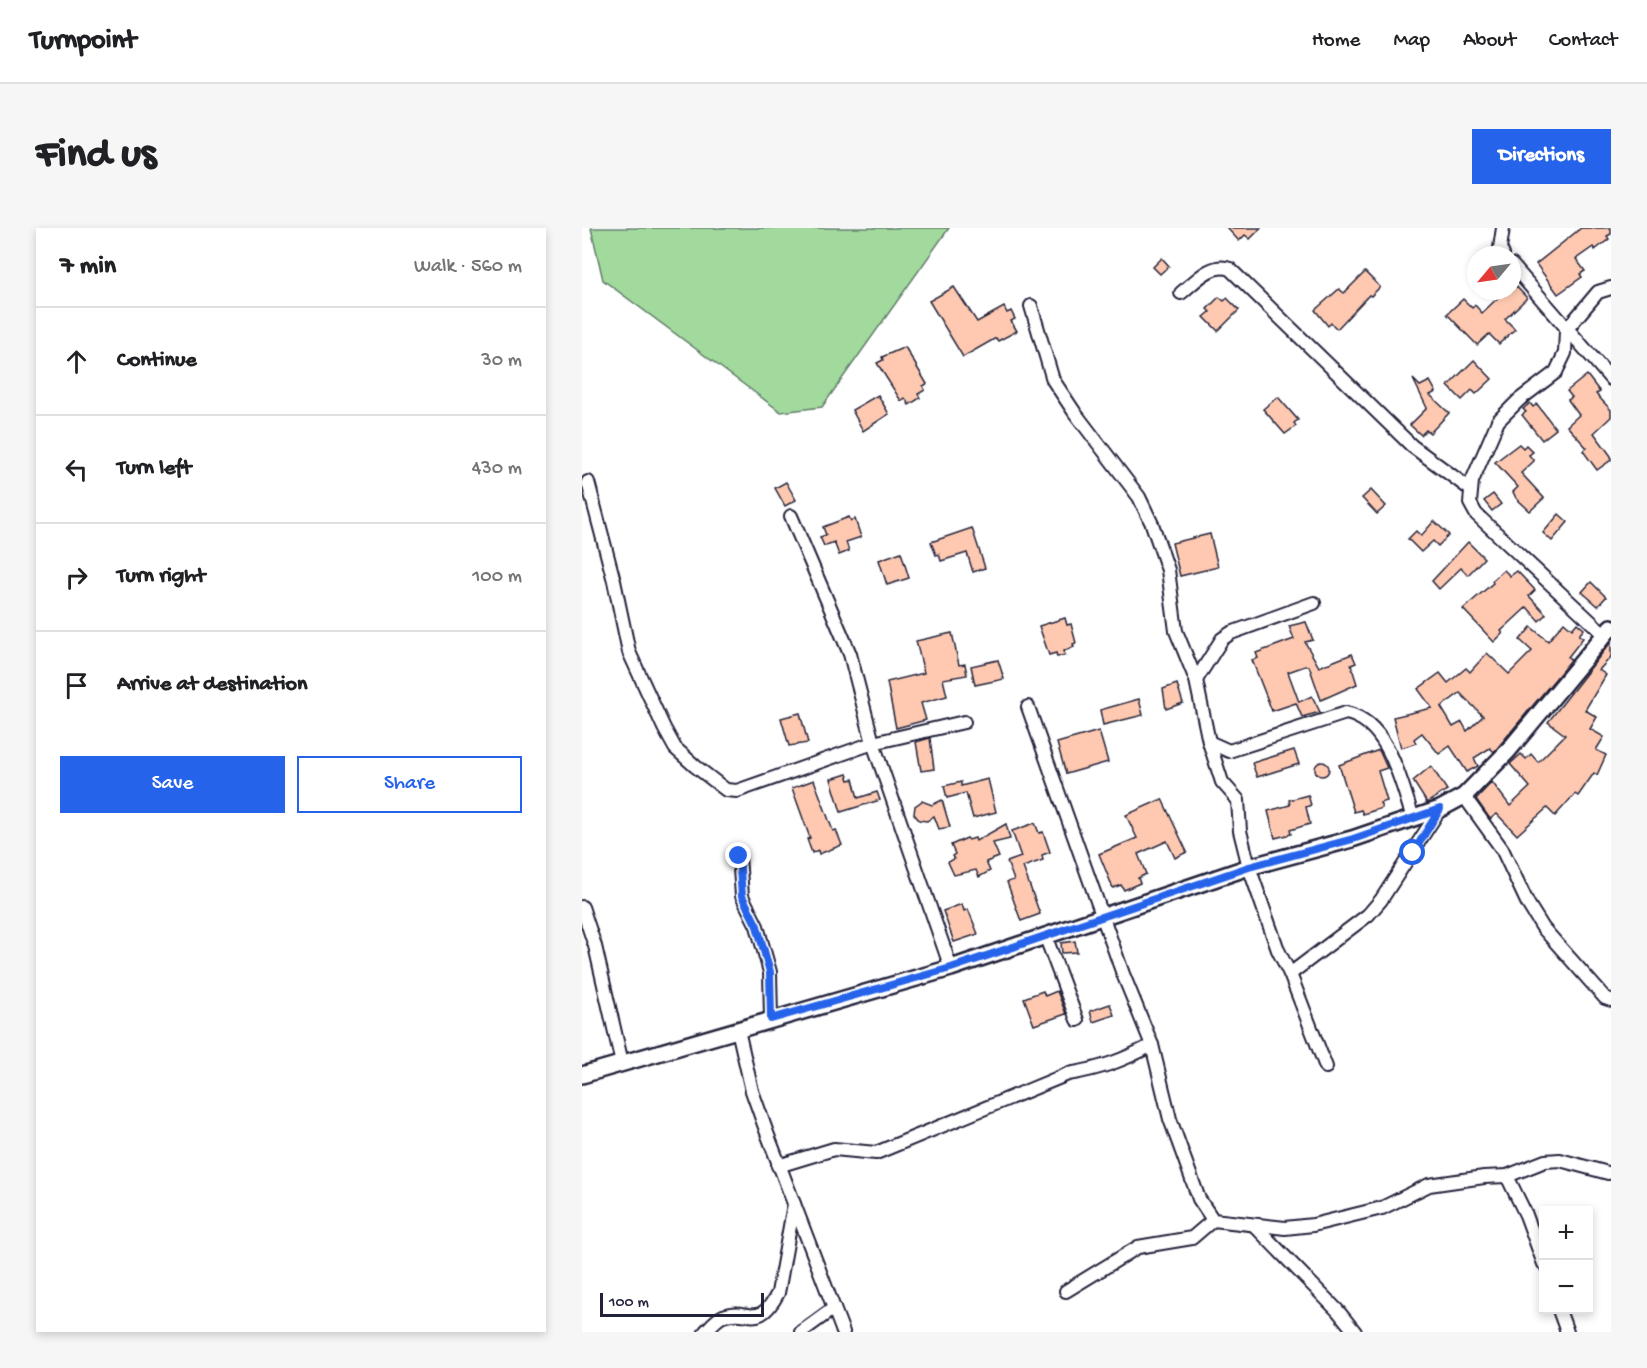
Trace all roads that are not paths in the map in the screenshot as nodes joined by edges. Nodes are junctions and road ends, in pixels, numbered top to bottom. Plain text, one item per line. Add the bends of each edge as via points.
1 (1503, 228) edge
2 (1500, 246) edge
3 (1521, 277) edge
4 (1611, 288) edge
5 (1180, 293) dead end
6 (1031, 306) dead end
7 (1566, 330) junction
8 (1611, 379) edge
9 (588, 482) dead end
10 (1470, 489) junction
11 (791, 516) dead end
12 (1314, 603) dead end
13 (1608, 631) edge
14 (1196, 680) junction
15 (1028, 707) dead end
16 (964, 723) dead end
17 (1209, 741) junction
18 (873, 743) junction
19 (1464, 796) junction
20 (1440, 809) junction
21 (1413, 818) junction
22 (739, 856) dead end
23 (1249, 867) junction
24 (582, 907) edge
25 (1101, 917) junction
26 (1045, 935) junction
27 (951, 968) junction
28 (1290, 974) junction
29 (1611, 1000) edge
30 (771, 1019) junction
31 (1077, 1020) dead end
32 (738, 1030) junction
33 (1152, 1045) junction
34 (622, 1063) junction
35 (1326, 1067) dead end
36 (582, 1075) edge
37 (778, 1166) junction
38 (1608, 1173) dead end
39 (1507, 1176) junction
40 (794, 1203) junction
41 (1213, 1220) junction
42 (1254, 1225) junction
43 (1543, 1260) edge
44 (1066, 1291) dead end
45 (834, 1308) junction
46 (1560, 1314) edge
47 (705, 1332) edge
48 (801, 1332) edge
49 (843, 1332) edge
50 (1354, 1332) edge
51 (1567, 1332) edge

1 - 2 street
3 - 7 street
4 - 7 street via 1598,292
5 - 10 street via 1210,269 1230,269 1412,446
6 - 14 street via 1053,380 1139,497 1152,524 1168,570 1176,631
7 - 8 street
7 - 10 street via 1562,364 1498,421
9 - 18 street via 628,652 675,748 726,790 737,791
10 - 13 street via 1470,503 1476,514
11 - 18 street via 850,654
12 - 14 street via 1231,633 1222,639
13 - 19 street via 1508,751
14 - 17 street
15 - 25 street
16 - 18 street
17 - 21 street via 1229,751 1346,713 1355,715 1379,736 1391,756
17 - 23 street via 1222,782 1238,800 1240,831
18 - 27 street
19 - 20 street
19 - 29 street via 1502,849 1543,928
20 - 21 street
20 - 28 street via 1382,900
21 - 23 street
22 - 30 street via 742,896 757,926 770,972
23 - 25 street
23 - 28 street
24 - 34 street
25 - 26 street
25 - 33 street
26 - 27 street
26 - 31 street
27 - 30 street
28 - 35 street
30 - 32 street
32 - 34 street
32 - 37 street via 752,1091
33 - 37 street via 1122,1061 1068,1074 876,1153 834,1149
33 - 41 street via 1170,1119 1199,1199
34 - 36 street
37 - 40 street
38 - 39 street via 1560,1160 1545,1161
39 - 42 street via 1429,1185 1382,1208 1313,1225
39 - 43 street
40 - 45 street
40 - 47 street via 778,1293 772,1304 764,1314 721,1317
41 - 42 street
41 - 44 street via 1192,1238 1138,1247
42 - 50 street
45 - 48 street
45 - 49 street
46 - 51 street

